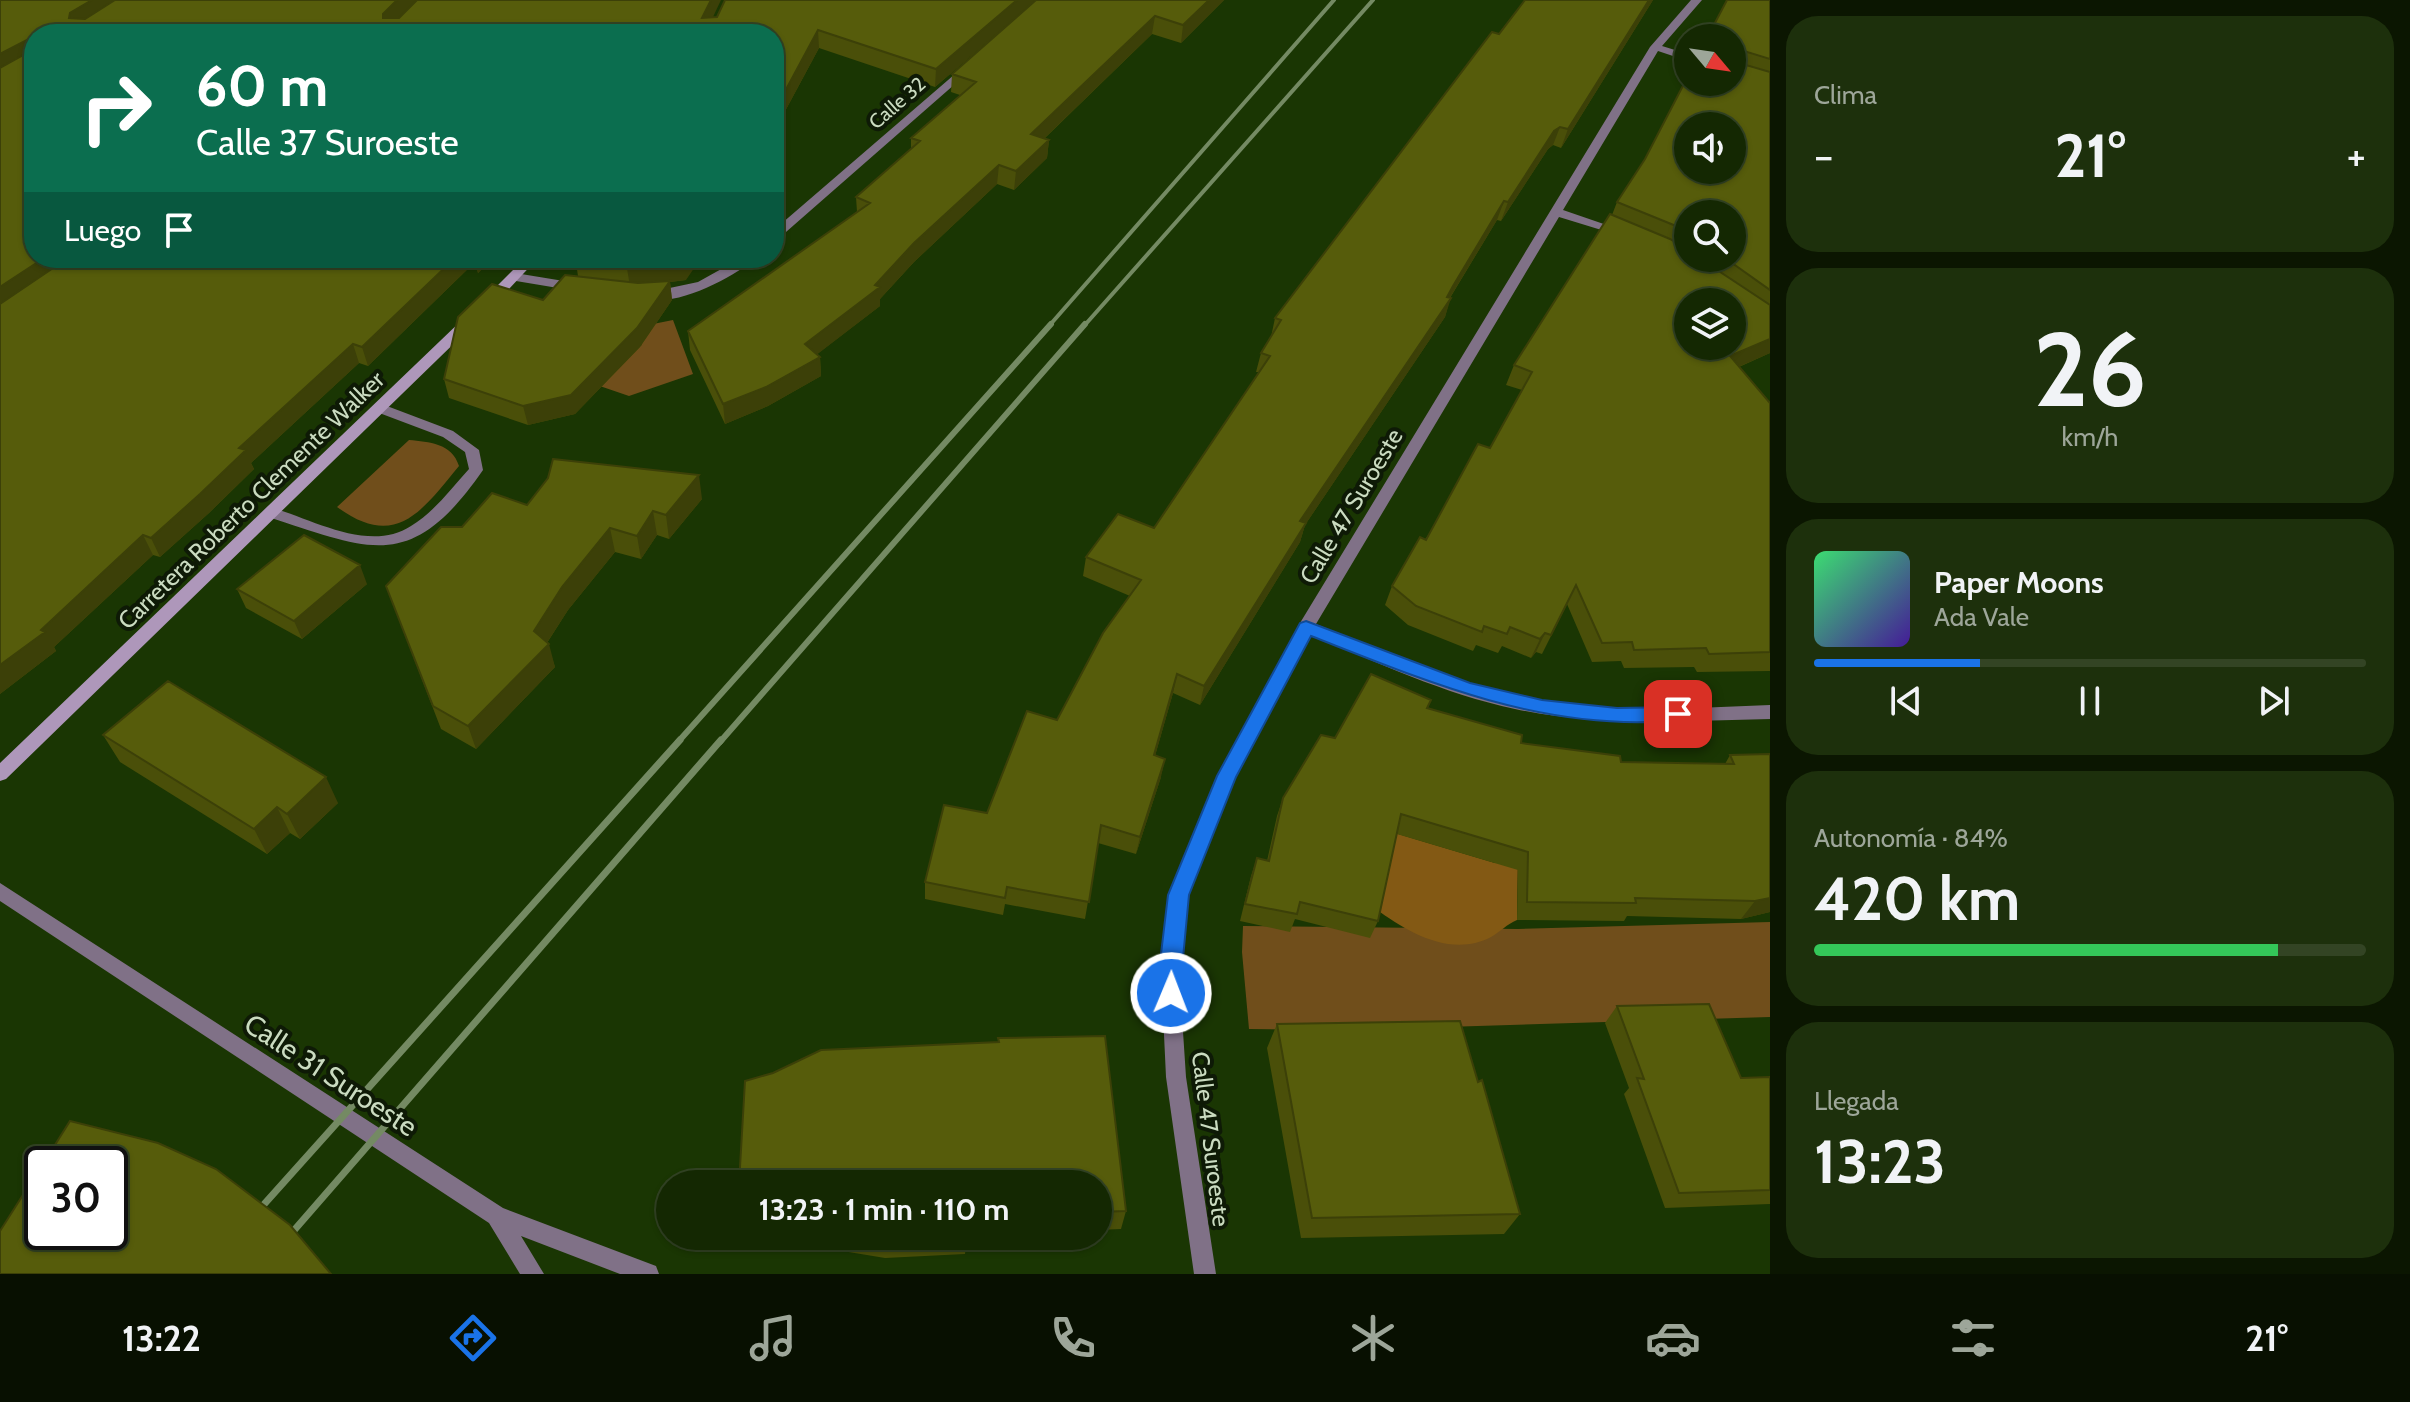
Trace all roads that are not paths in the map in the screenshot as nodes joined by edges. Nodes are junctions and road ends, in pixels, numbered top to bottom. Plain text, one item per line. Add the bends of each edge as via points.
1 (1697, 0) edge
2 (1655, 47) junction
3 (1674, 53) edge
4 (976, 62) edge
5 (1554, 211) junction
6 (784, 227) edge
7 (1630, 236) edge
8 (523, 268) edge
9 (734, 268) edge
10 (515, 277) junction
11 (590, 289) edge
12 (635, 296) edge
13 (379, 408) junction
14 (273, 513) junction
15 (1306, 627) junction
16 (1770, 712) edge
17 (0, 774) edge
18 (0, 891) edge
19 (496, 1216) junction
20 (533, 1274) edge
21 (648, 1274) edge
22 (1205, 1274) edge

1 - 2 street, Calle 47 Suroeste
2 - 3 street
2 - 5 street, Calle 47 Suroeste
4 - 6 street, Calle 32
5 - 7 street
5 - 15 street, Calle 47 Suroeste
8 - 10 main road, Carretera Roberto Clemente Walker
9 - 12 street via 714,282 675,295
10 - 11 street
10 - 13 main road, Carretera Roberto Clemente Walker
13 - 14 main road, Carretera Roberto Clemente Walker
13 - 14 street via 448,434 472,450 476,470 415,530 389,541 355,538
14 - 17 main road, Carretera Roberto Clemente Walker
15 - 16 street via 1467,690 1542,708 1617,716
15 - 22 street, Calle 47 Suroeste via 1227,776 1179,895 1170,971 1176,1077
18 - 19 street, Calle 31 Suroeste
19 - 20 street
19 - 21 street, Calle 31 Suroeste

